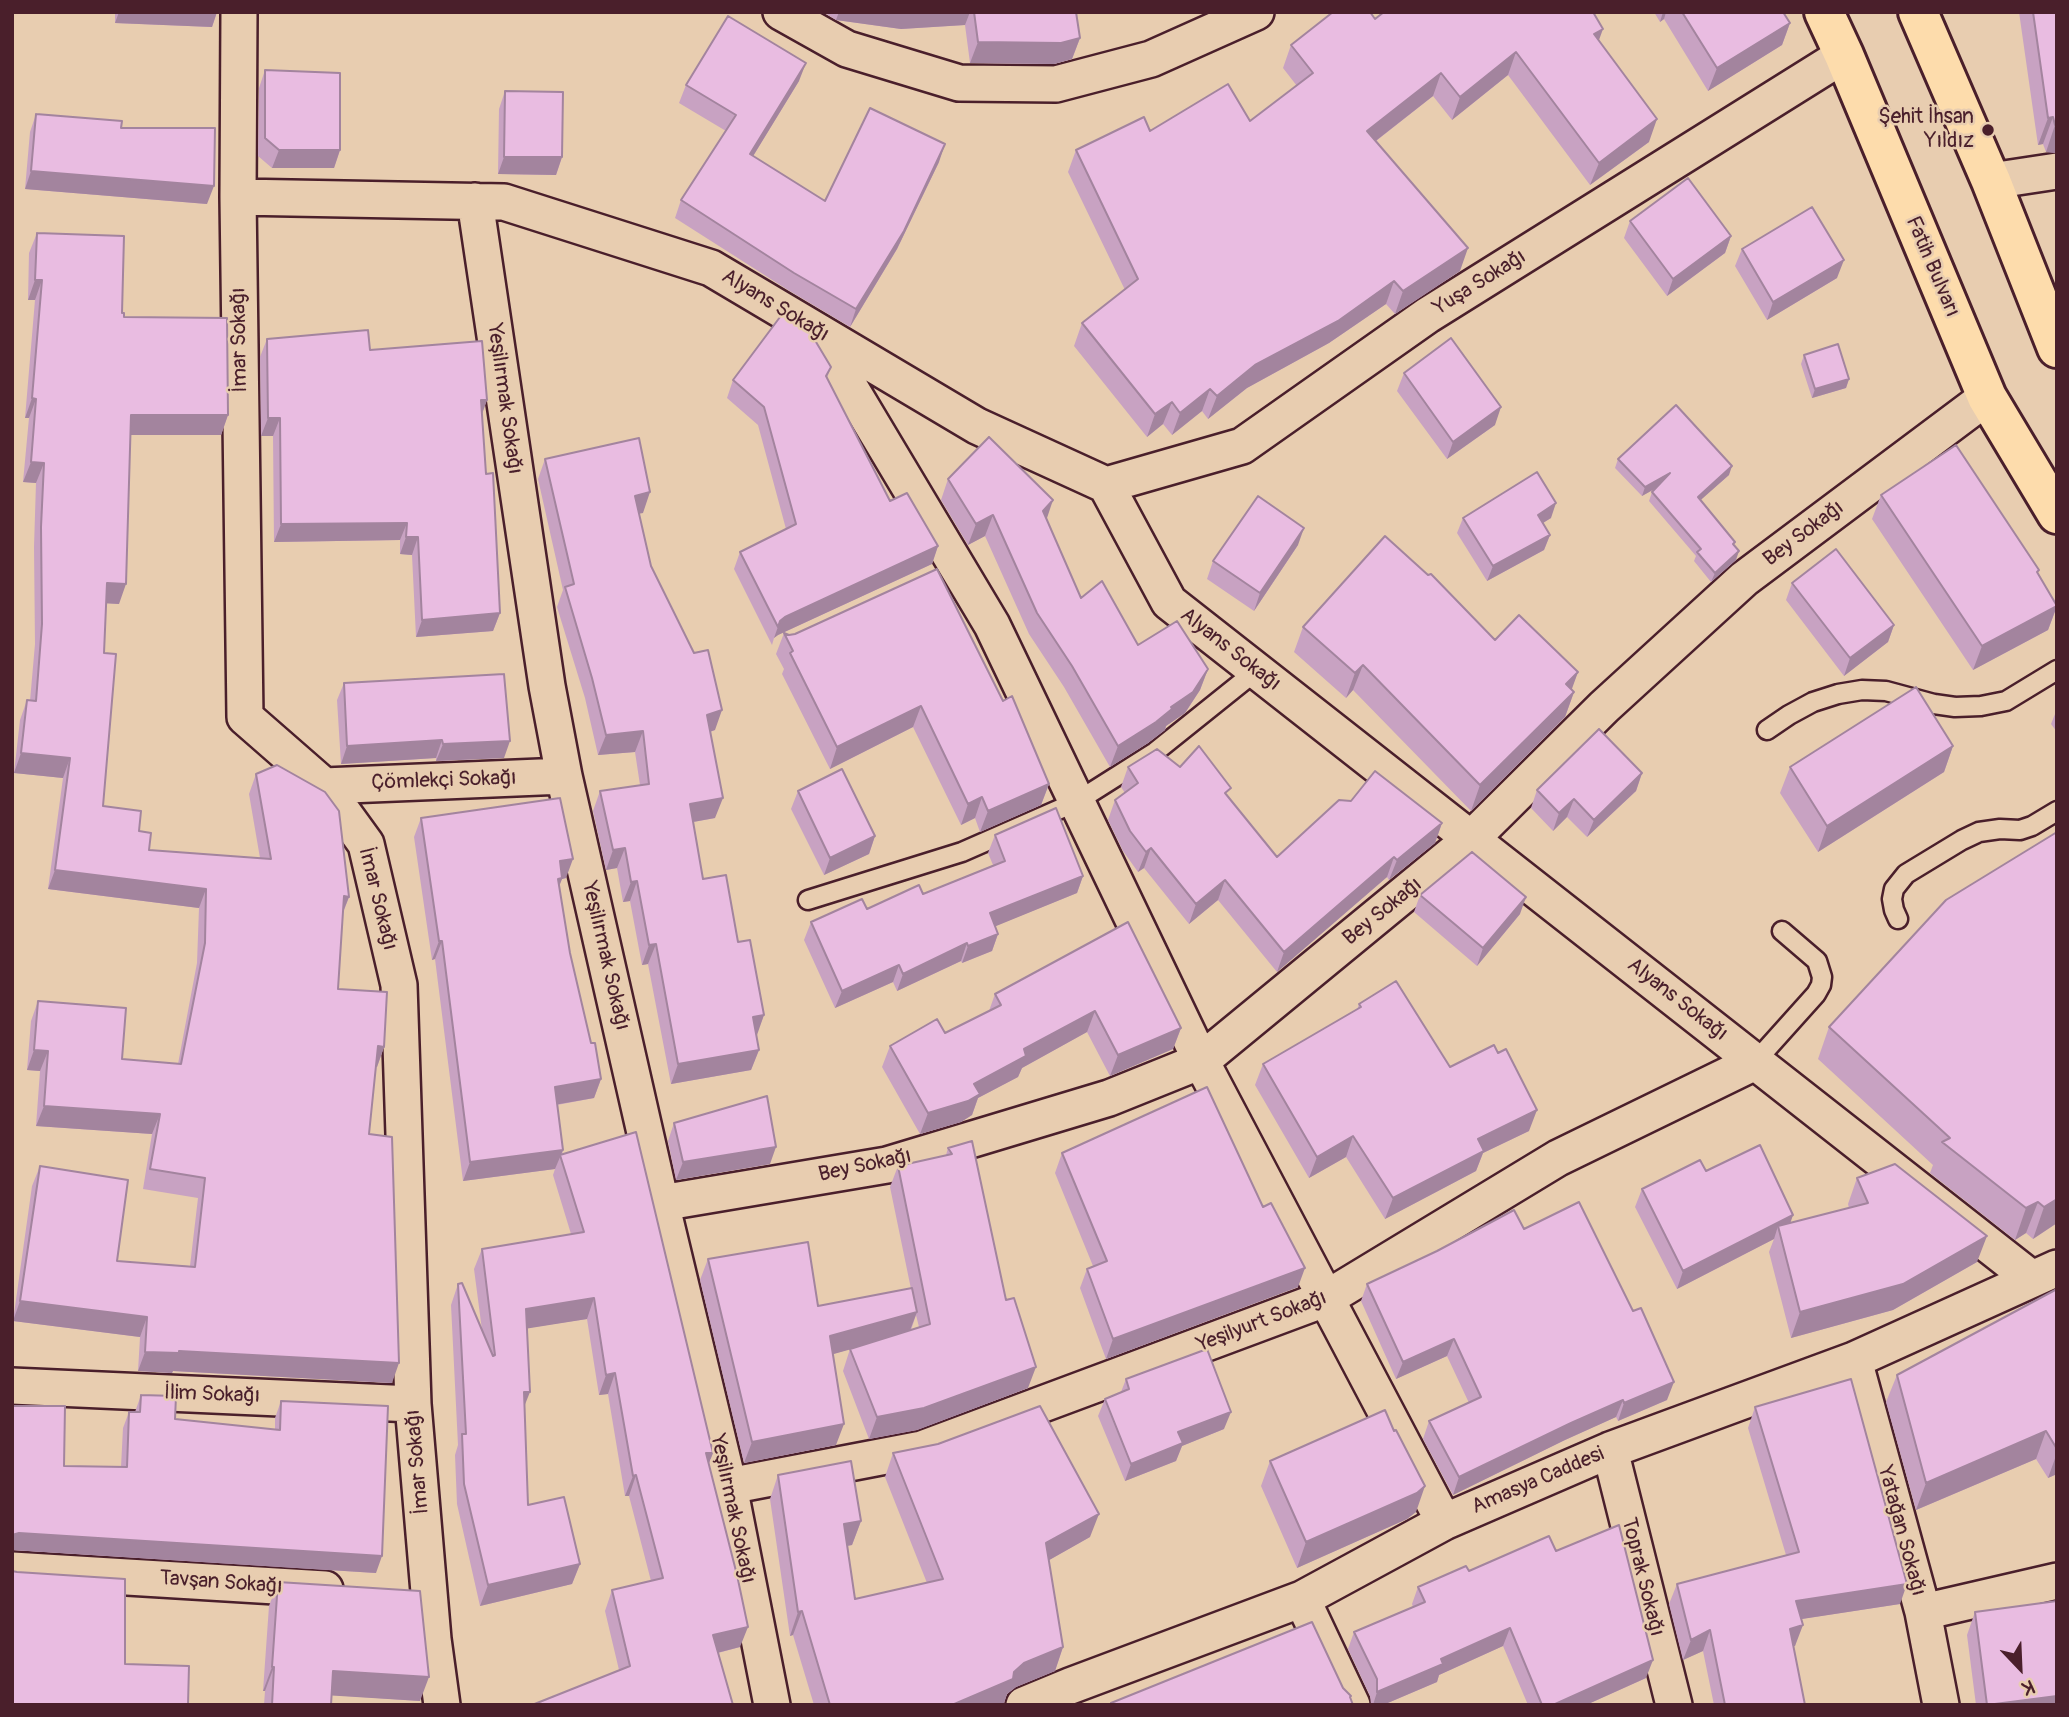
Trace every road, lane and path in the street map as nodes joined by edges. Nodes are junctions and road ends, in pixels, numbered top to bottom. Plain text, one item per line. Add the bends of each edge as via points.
1 (239, 12) edge
2 (781, 12) edge
3 (1256, 12) edge
4 (1824, 12) edge
5 (1918, 12) edge
6 (1844, 55) junction
7 (2057, 171) edge
8 (1991, 181) junction
9 (238, 197) junction
10 (475, 201) junction
11 (816, 330) junction
12 (2057, 348) edge
13 (1987, 397) junction
14 (1106, 485) junction
15 (2057, 514) edge
16 (2057, 670) edge
17 (1256, 671) junction
18 (1767, 730) dead end
19 (564, 776) junction
20 (324, 786) junction
21 (1076, 802) junction
22 (2057, 811) edge
23 (1471, 839) junction
24 (808, 900) dead end
25 (1898, 919) dead end
26 (1782, 931) dead end
27 (1201, 1061) junction
28 (1755, 1062) junction
29 (661, 1203) junction
30 (2045, 1274) edge
31 (1327, 1298) junction
32 (1854, 1360) junction
33 (12, 1387) edge
34 (412, 1404) junction
35 (1610, 1450) junction
36 (729, 1486) junction
37 (1444, 1522) junction
38 (12, 1570) edge
39 (2057, 1581) edge
40 (360, 1591) edge
41 (1302, 1599) junction
42 (1923, 1612) junction
43 (1073, 1695) edge
44 (442, 1705) edge
45 (772, 1705) edge
46 (1024, 1705) edge
47 (1352, 1705) edge
48 (1674, 1705) edge
49 (1941, 1705) edge

1 - 9 street, İmar Sokağı
2 - 3 street via 847,49 959,83 1056,84 1151,59
4 - 6 main road, Fatih Bulvarı
5 - 8 main road
6 - 13 main road, Fatih Bulvarı
6 - 14 street, Yuşa Sokağı via 1428,315 1242,446
7 - 8 street
8 - 12 main road
9 - 10 street, Alyans Sokağı
9 - 20 street, İmar Sokağı via 245,717
10 - 11 street, Alyans Sokağı via 505,202 711,268
10 - 19 street, Yeşilırmak Sokağı
11 - 14 street, Alyans Sokağı via 977,426
11 - 21 street via 950,568 992,625
13 - 15 main road, Fatih Bulvarı
13 - 23 street, Bey Sokağı via 1744,579 1604,707
14 - 17 street, Alyans Sokağı via 1169,603
16 - 18 lane via 2006,701 1980,706 1934,704 1886,691 1838,694 1813,702
17 - 21 lane via 1155,752
17 - 23 street, Alyans Sokağı
19 - 20 street, Çömlekçi Sokağı
19 - 29 street, Yeşilırmak Sokağı
20 - 34 street, İmar Sokağı via 366,844 398,985
21 - 24 lane via 961,852
21 - 27 street
22 - 25 lane via 2020,830 1979,832 1906,874 1892,900
23 - 27 street, Bey Sokağı
23 - 28 street, Alyans Sokağı
26 - 28 lane via 1817,961 1821,985
27 - 29 street, Bey Sokağı via 1109,1098 887,1165
27 - 31 street
28 - 30 street, Alyans Sokağı
28 - 31 street, Yeşilyurt Sokağı via 1558,1158
29 - 36 street, Yeşilırmak Sokağı
30 - 32 street, Amasya Caddesi
31 - 36 street, Yeşilyurt Sokağı via 922,1450
31 - 37 street
32 - 35 street, Amasya Caddesi
32 - 42 street, Yatağan Sokağı
33 - 34 street, İlim Sokağı
34 - 44 street, İmar Sokağı via 416,1595
35 - 37 street, Amasya Caddesi
35 - 48 street, Toprak Sokağı
36 - 45 street, Yeşilırmak Sokağı
37 - 41 street, Amasya Caddesi
38 - 40 street, Tavşan Sokağı
39 - 42 street
41 - 43 street, Amasya Caddesi
41 - 47 street
42 - 49 street, Yatağan Sokağı
43 - 46 street, Amasya Caddesi

